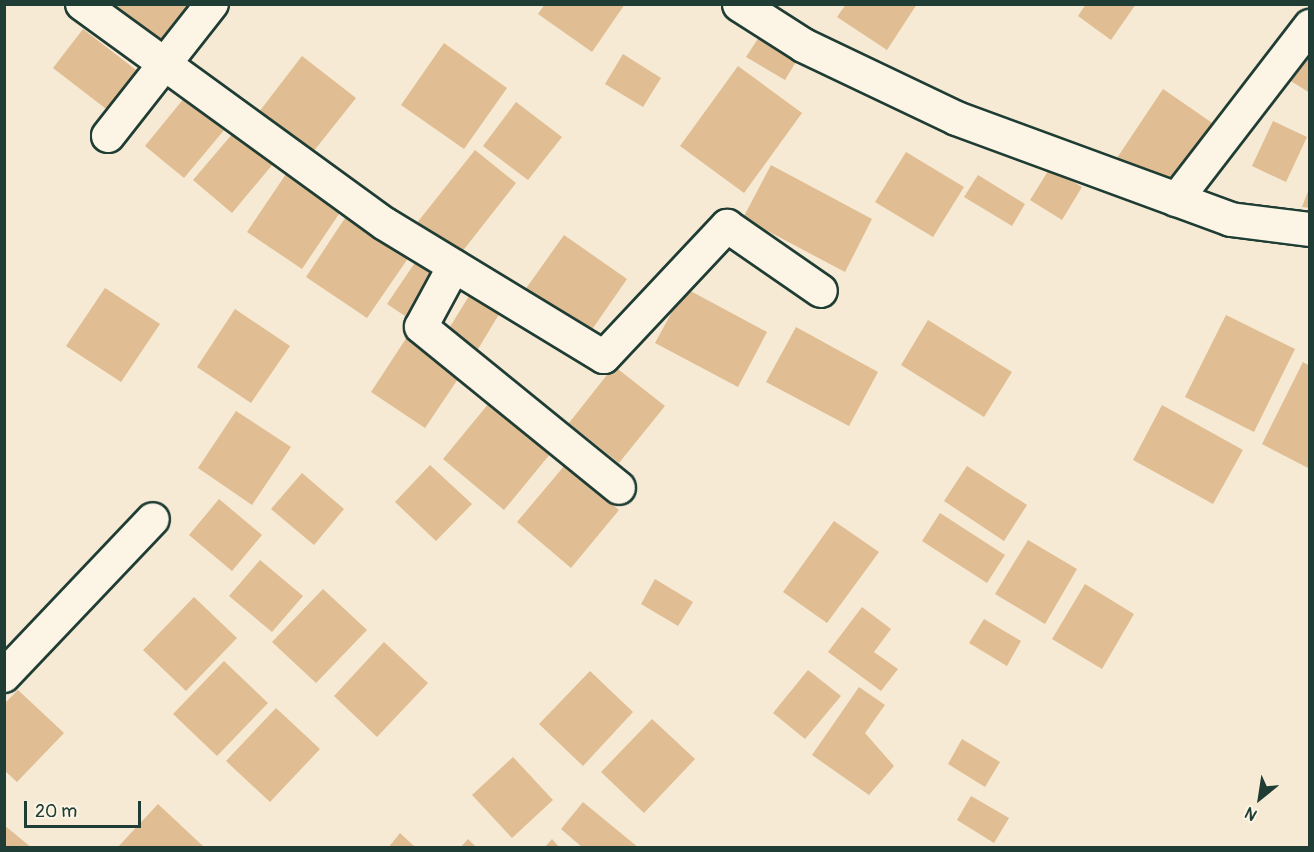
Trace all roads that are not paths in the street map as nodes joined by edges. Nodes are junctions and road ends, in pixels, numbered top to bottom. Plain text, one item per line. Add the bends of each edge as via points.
1 (82, 4) edge
2 (212, 4) edge
3 (749, 7) edge
4 (1310, 26) edge
5 (165, 68) junction
6 (108, 136) dead end
7 (1176, 200) junction
8 (1310, 229) edge
9 (454, 266) junction
10 (821, 291) dead end
11 (619, 488) dead end
12 (153, 519) dead end
13 (4, 676) edge

1 - 5 street
2 - 5 street
3 - 7 street via 803,45 956,118
4 - 7 street
5 - 6 street
5 - 9 street via 385,224
7 - 8 street via 1230,219
9 - 10 street via 604,357 727,226
9 - 11 street via 421,327
12 - 13 street

